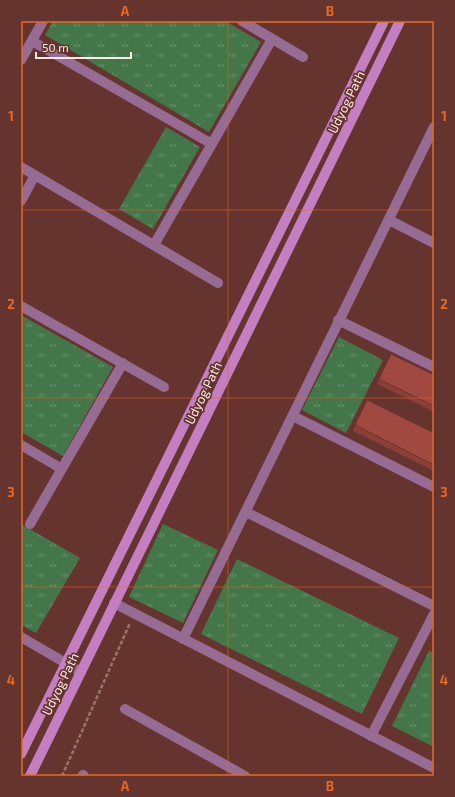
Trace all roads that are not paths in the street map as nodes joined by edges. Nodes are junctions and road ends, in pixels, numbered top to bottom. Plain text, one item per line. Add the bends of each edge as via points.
1 (44, 21) edge
2 (242, 21) edge
3 (384, 21) edge
4 (400, 21) edge
5 (272, 38) junction
6 (32, 41) junction
7 (303, 56) dead end
8 (21, 60) edge
9 (434, 127) edge
10 (212, 144) junction
11 (21, 167) edge
12 (35, 175) junction
13 (21, 201) edge
14 (388, 220) junction
15 (434, 243) edge
16 (154, 245) junction
17 (218, 283) dead end
18 (21, 306) edge
19 (338, 320) junction
20 (123, 363) junction
21 (434, 367) edge
22 (164, 387) dead end
23 (293, 416) junction
24 (21, 445) edge
25 (62, 469) junction
26 (434, 487) edge
27 (246, 512) junction
28 (30, 524) dead end
29 (114, 603) junction
30 (434, 606) edge
31 (434, 614) edge
32 (21, 637) edge
33 (183, 639) junction
34 (66, 663) junction
35 (81, 672) junction
36 (125, 708) dead end
37 (371, 736) junction
38 (21, 754) edge
39 (434, 768) edge
40 (30, 776) edge
41 (245, 776) edge

1 - 6 street
2 - 5 street
3 - 34 main road, Udyog Path
4 - 29 main road, Udyog Path
5 - 7 street
5 - 10 street
6 - 8 street
6 - 10 street
9 - 14 street
10 - 16 street
11 - 12 street
12 - 13 street
12 - 16 street
14 - 15 street
14 - 19 street
16 - 17 street
18 - 20 street
19 - 21 street
19 - 23 street
20 - 22 street
20 - 25 street
23 - 26 street
23 - 27 street
24 - 25 street
25 - 28 street
27 - 30 street
27 - 33 street
29 - 33 street
29 - 35 main road, Udyog Path
31 - 37 street
32 - 34 street
33 - 37 street
34 - 35 street
34 - 38 main road, Udyog Path
35 - 40 main road, Udyog Path
36 - 41 street
37 - 39 street

